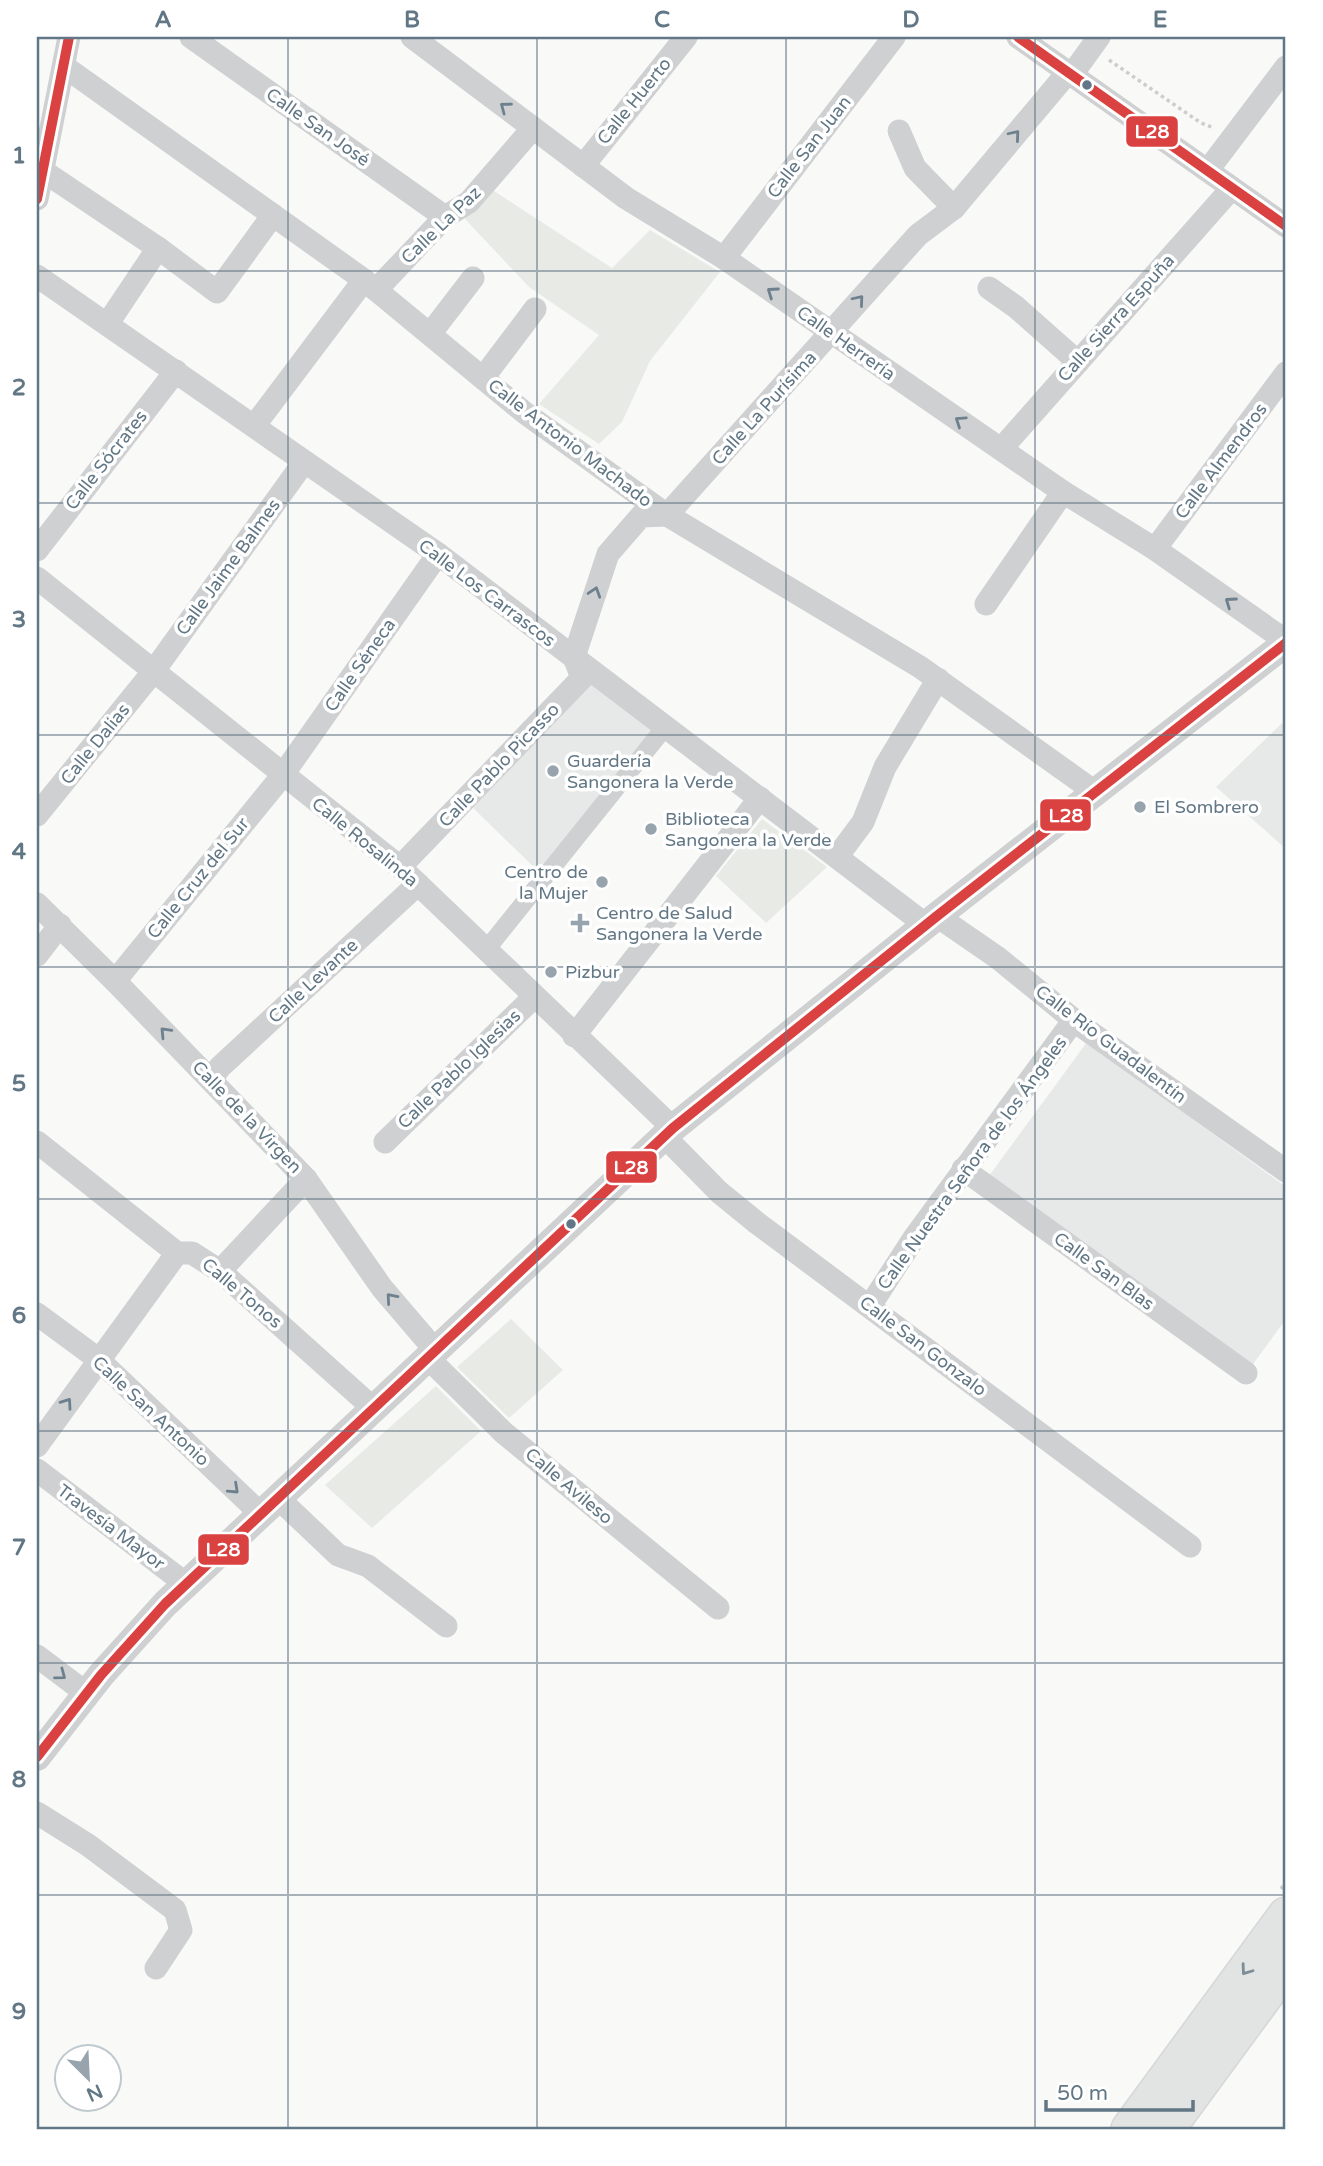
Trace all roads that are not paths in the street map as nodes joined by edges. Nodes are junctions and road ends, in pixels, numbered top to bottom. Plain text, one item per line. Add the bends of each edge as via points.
1 (191, 37) edge
2 (412, 37) edge
3 (686, 37) edge
4 (894, 37) edge
5 (1018, 37) edge
6 (65, 38) edge
7 (1095, 42) edge
8 (65, 67) junction
9 (1286, 67) edge
10 (1071, 72) junction
11 (533, 128) junction
12 (899, 131) dead end
13 (583, 166) junction
14 (1208, 170) junction
15 (43, 171) junction
16 (1232, 188) junction
17 (37, 199) edge
18 (954, 208) junction
19 (273, 215) junction
20 (445, 217) junction
21 (1286, 226) edge
22 (158, 248) junction
23 (724, 257) junction
24 (37, 276) edge
25 (473, 278) dead end
26 (370, 285) junction
27 (989, 288) dead end
28 (535, 309) dead end
29 (108, 323) junction
30 (430, 334) junction
31 (831, 334) junction
32 (1078, 362) junction
33 (176, 371) junction
34 (1286, 373) edge
35 (484, 378) junction
36 (254, 426) junction
37 (1001, 449) junction
38 (304, 462) junction
39 (1063, 492) junction
40 (667, 515) junction
41 (1155, 549) junction
42 (37, 550) edge
43 (438, 554) junction
44 (37, 578) edge
45 (986, 604) dead end
46 (1286, 642) edge
47 (574, 657) junction
48 (153, 672) junction
49 (938, 679) junction
50 (666, 726) junction
51 (282, 776) junction
52 (1095, 792) junction
53 (760, 798) junction
54 (37, 815) edge
55 (837, 857) junction
56 (400, 867) junction
57 (418, 884) junction
58 (37, 904) edge
59 (931, 921) junction
60 (60, 925) junction
61 (486, 950) junction
62 (37, 955) edge
63 (115, 981) junction
64 (534, 997) junction
65 (1074, 1020) junction
66 (574, 1036) junction
67 (211, 1079) junction
68 (669, 1132) junction
69 (37, 1142) edge
70 (385, 1142) dead end
71 (963, 1169) junction
72 (1286, 1171) edge
73 (306, 1180) junction
74 (177, 1253) junction
75 (220, 1271) junction
76 (870, 1306) junction
77 (37, 1314) edge
78 (431, 1353) junction
79 (98, 1359) junction
80 (1246, 1373) dead end
81 (373, 1408) junction
82 (37, 1446) edge
83 (37, 1470) edge
84 (269, 1506) junction
85 (1190, 1546) dead end
86 (186, 1584) junction
87 (718, 1608) dead end
88 (446, 1626) dead end
89 (37, 1656) edge
90 (86, 1693) junction
91 (37, 1757) edge
92 (37, 1813) edge
93 (1286, 1915) edge
94 (1286, 1967) edge
95 (156, 1968) dead end
96 (1129, 2129) edge
97 (1167, 2129) edge

1 - 20 street, Calle San José
11 -> 2 street, Calle Herrería
3 - 13 street, Calle Huerto
4 - 23 street, Calle San Juan
5 - 10 street
6 - 8 street
7 - 10 street, Calle La Purísima
8 - 15 street
8 - 19 street, Calle Antonio Machado
9 - 14 street
10 - 14 street
18 -> 10 street, Calle La Purísima
11 - 13 street, Calle Herrería
11 - 20 street, Calle La Paz via 469,202
12 - 18 street via 915,168
13 - 23 street, Calle Herrería via 626,198
14 - 16 street
15 - 17 street
15 - 22 street
16 - 21 street
16 - 32 street, Calle Sierra Espuña
31 -> 18 street, Calle La Purísima via 918,235
19 - 22 street via 217,292
19 - 26 street, Calle Antonio Machado
20 - 26 street, Calle La Paz
22 - 29 street
31 -> 23 street, Calle Herrería
24 - 29 street, Calle Los Carrascos
25 - 30 street
26 - 30 street, Calle Antonio Machado
26 - 36 street, Calle La Paz
27 - 32 street
28 - 35 street
29 - 33 street, Calle Los Carrascos
30 - 35 street, Calle Antonio Machado
37 -> 31 street, Calle Herrería
31 - 40 street, Calle La Purísima
32 - 37 street, Calle Sierra Espuña
33 - 36 street, Calle Los Carrascos
33 - 42 street, Calle Sócrates
34 - 41 street, Calle Almendros
35 - 40 street, Calle Antonio Machado
36 - 38 street, Calle Los Carrascos
37 - 39 street, Calle Herrería
38 - 43 street, Calle Los Carrascos
38 - 48 street, Calle Jaime Balmes
39 - 41 street, Calle Herrería
39 - 45 street
47 -> 40 street via 608,554 640,516
40 - 49 street, Calle Antonio Machado
46 -> 41 street, Calle Herrería
43 - 47 street, Calle Los Carrascos
43 - 51 street, Calle Séneca
44 - 48 street, Calle Rosalinda
46 - 52 street
47 - 50 street, Calle Los Carrascos
47 - 56 street, Calle Pablo Picasso via 582,678
48 - 51 street, Calle Rosalinda
48 - 54 street, Calle Dalias
49 - 52 street, Calle Antonio Machado
49 - 55 street via 884,767 863,822
50 - 53 street, Calle Los Carrascos
50 - 61 street
51 - 56 street, Calle Rosalinda
51 - 63 street, Calle Cruz del Sur
52 - 59 street
53 - 55 street, Calle Los Carrascos
53 - 66 street
55 - 59 street, Calle Los Carrascos
56 - 57 street, Calle Rosalinda
57 - 61 street, Calle Rosalinda
57 - 67 street, Calle Levante
58 - 60 street, Calle de la Virgen
59 - 65 street, Calle Río Guadalentín via 998,958
59 - 68 street
60 - 62 street
60 - 63 street, Calle de la Virgen
61 - 64 street, Calle Rosalinda
67 -> 63 street, Calle de la Virgen
64 - 66 street, Calle Rosalinda
64 - 70 street, Calle Pablo Iglesias
65 - 71 street, Calle Nuestra Señora de los Ángeles
65 - 72 street, Calle Río Guadalentín
66 - 68 street, Calle Rosalinda
67 - 73 street, Calle de la Virgen
68 - 76 street, Calle San Gonzalo via 719,1192
68 - 78 street
69 - 74 street, Calle Tonos
71 - 76 street, Calle Nuestra Señora de los Ángeles
71 - 80 street, Calle San Blas
73 - 75 street
78 -> 73 street, Calle de la Virgen
74 - 75 street, Calle Tonos via 192,1253
74 - 79 street
75 - 81 street, Calle Tonos
76 - 85 street, Calle San Gonzalo
77 - 79 street, Calle San Antonio
78 - 81 street
78 - 87 street, Calle Avileso via 504,1433
82 -> 79 street
79 -> 84 street, Calle San Antonio
81 - 84 street
83 - 86 street, Travesía Mayor
84 - 86 street
84 - 88 street, Calle San Antonio via 338,1555 368,1566
86 - 90 street
89 -> 90 street
90 - 91 street
92 - 95 street via 175,1910 181,1930
93 -> 96 main road
94 - 97 main road

